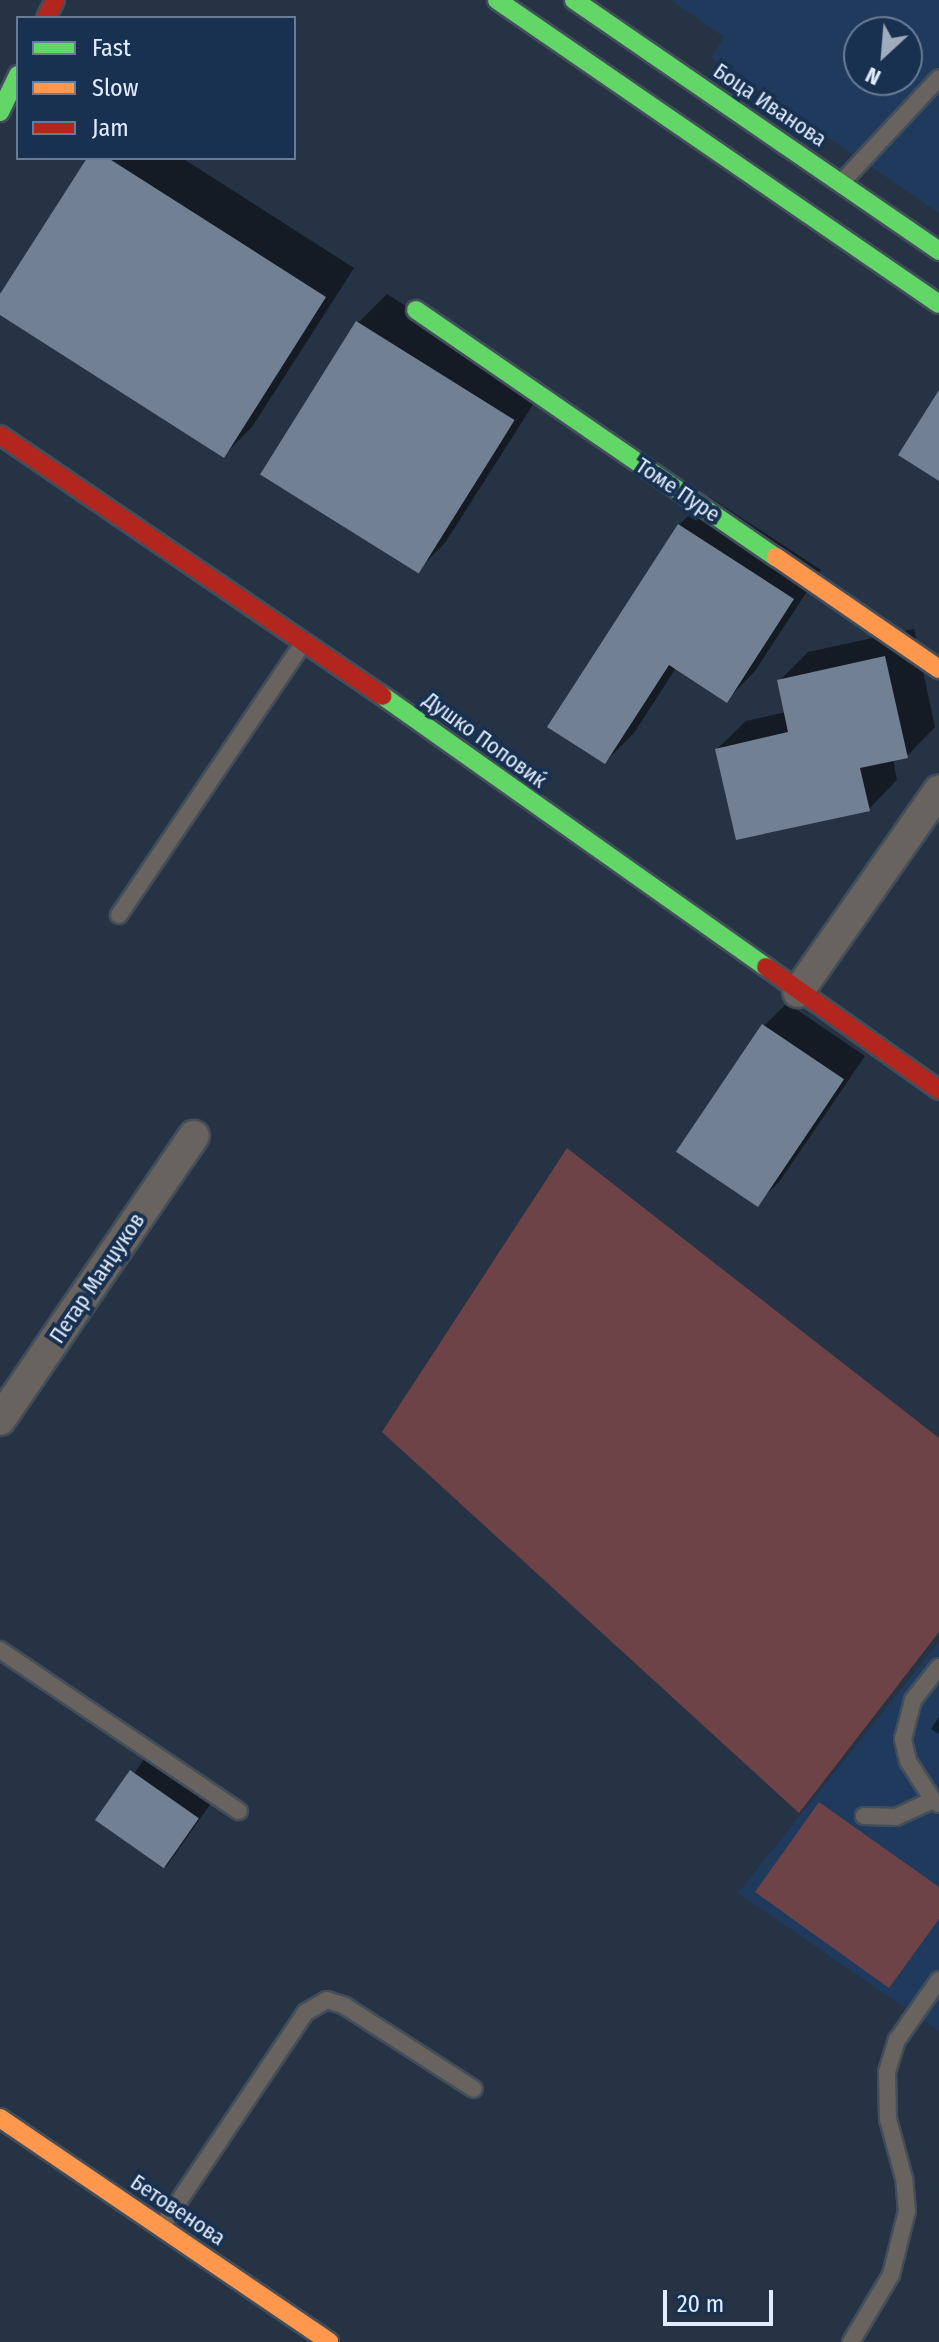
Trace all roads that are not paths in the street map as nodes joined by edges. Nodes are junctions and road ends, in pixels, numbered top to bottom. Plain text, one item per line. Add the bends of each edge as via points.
1 (497, 0) edge
2 (574, 0) edge
3 (939, 78) edge
4 (16, 79) edge
5 (0, 112) edge
6 (841, 183) junction
7 (939, 251) edge
8 (939, 304) edge
9 (416, 310) dead end
10 (0, 435) edge
11 (304, 640) junction
12 (939, 669) edge
13 (939, 791) edge
14 (119, 915) dead end
15 (798, 992) junction
16 (939, 1090) edge
17 (194, 1136) dead end
18 (0, 1420) edge
19 (0, 1650) edge
20 (939, 1667) edge
21 (936, 1802) edge
22 (239, 1811) dead end
23 (864, 1816) dead end
24 (939, 1980) edge
25 (474, 2089) dead end
26 (0, 2118) edge
27 (161, 2228) junction
28 (329, 2342) edge
29 (851, 2342) edge

1 - 8 street
2 - 6 street, Боца Иванова
3 - 6 lane
4 - 5 street
6 - 7 street, Боца Иванова
9 - 12 street, Томе Пуре
10 - 11 street, Душко Поповиќ
11 - 14 lane
11 - 15 street, Душко Поповиќ
13 - 15 street
15 - 16 street, Душко Поповиќ
17 - 18 street, Петар Манџуков
19 - 22 lane
20 - 21 lane via 913,1700 903,1739 908,1761
21 - 23 lane via 896,1817
24 - 29 lane via 897,2040 887,2072 888,2119 907,2211 891,2275
25 - 27 lane via 345,2006 327,2000 306,2012
26 - 27 street, Бетовенова
27 - 28 street, Бетовенова

